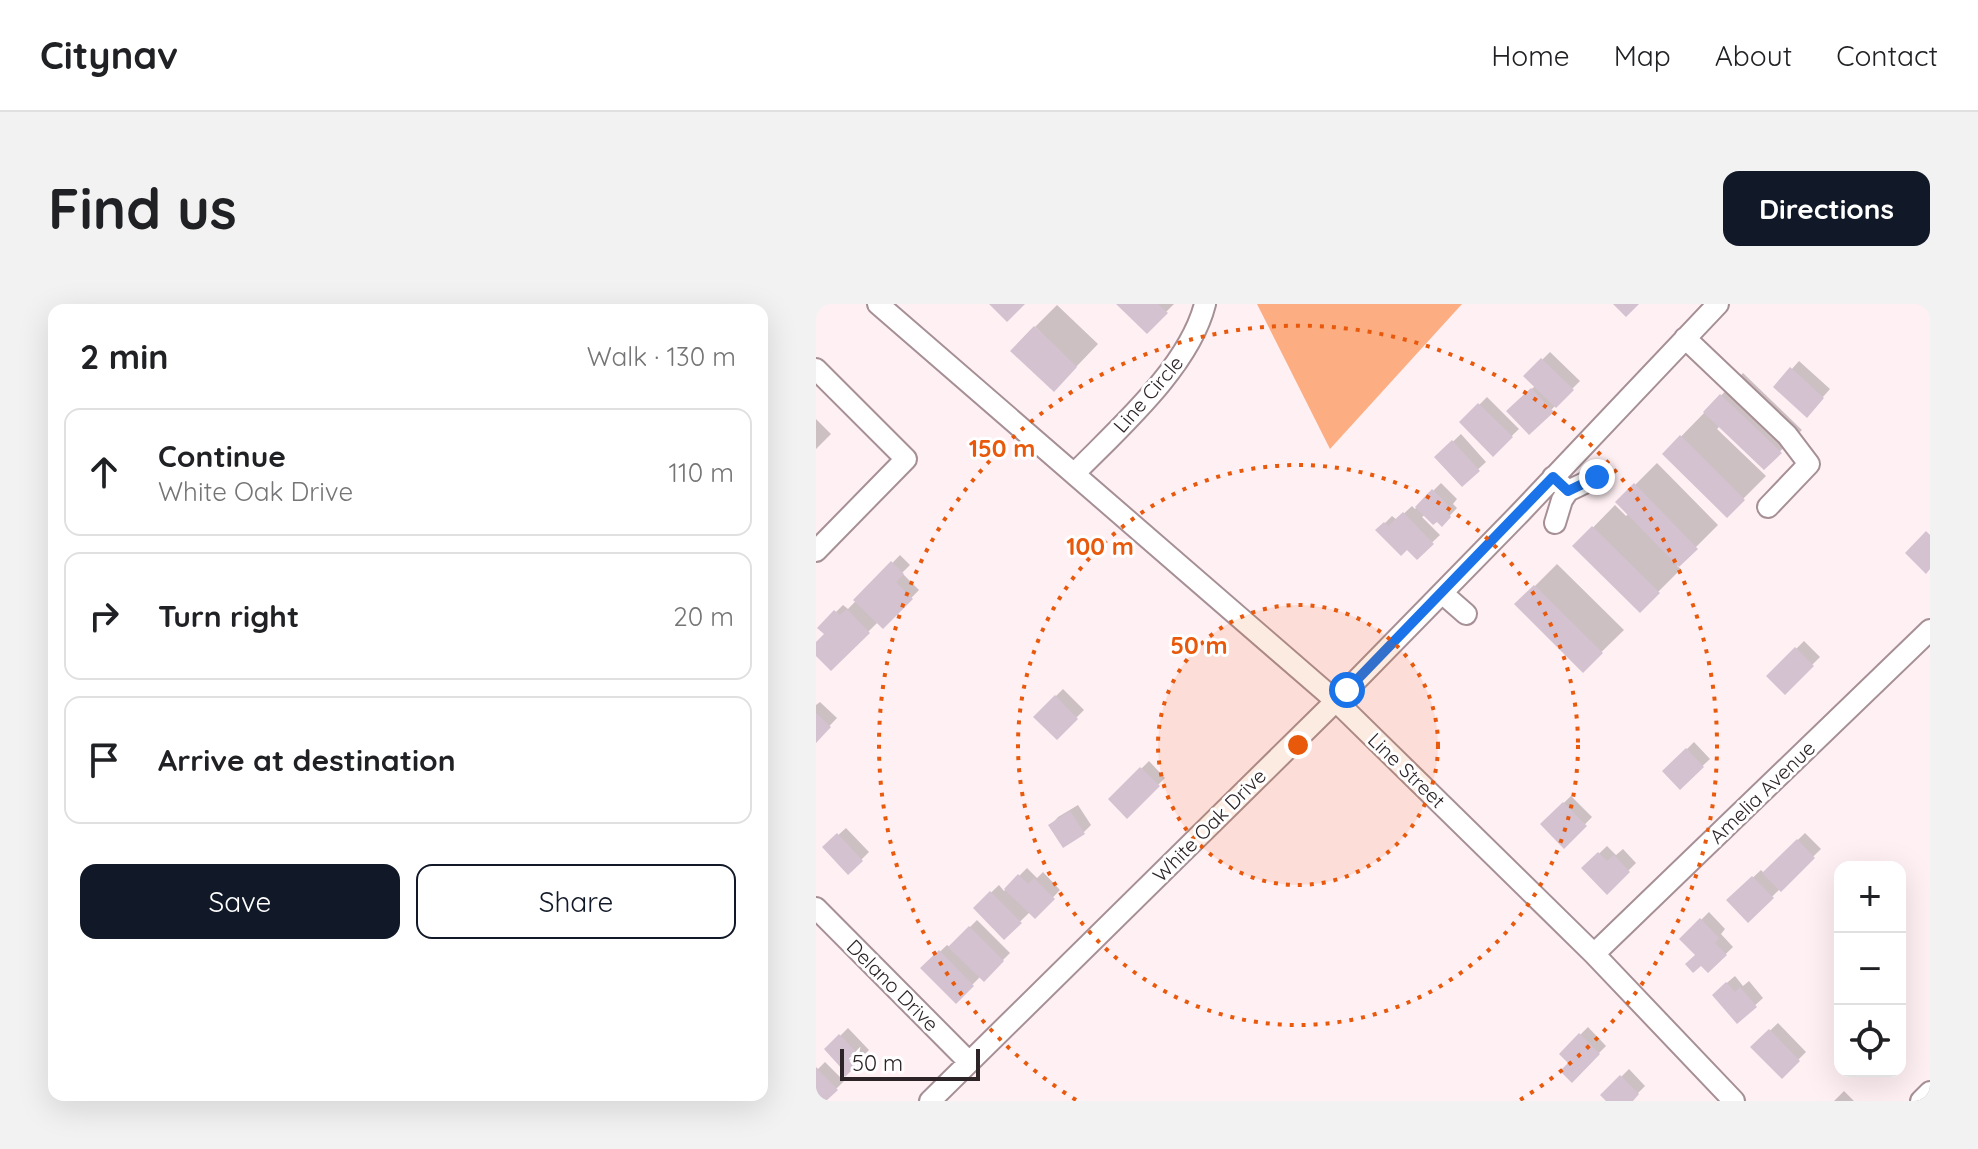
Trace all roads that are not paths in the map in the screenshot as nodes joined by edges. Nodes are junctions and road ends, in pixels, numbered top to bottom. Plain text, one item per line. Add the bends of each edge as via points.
1 (878, 304) edge
2 (1205, 304) edge
3 (1718, 304) edge
4 (1685, 338) junction
5 (816, 369) edge
6 (1075, 473) junction
7 (1597, 477) dead end
8 (1560, 484) junction
9 (1768, 507) dead end
10 (1555, 523) dead end
11 (816, 551) edge
12 (1442, 593) junction
13 (1466, 614) dead end
14 (1930, 630) edge
15 (1336, 701) junction
16 (816, 908) edge
17 (1594, 954) junction
18 (969, 1062) junction
19 (1930, 1092) edge
20 (930, 1101) edge
21 (1734, 1101) edge
22 (1921, 1101) edge

1 - 6 street, Line Street
2 - 6 street, Line Circle via 1181,358
3 - 4 street, White Oak Drive
4 - 8 street, White Oak Drive
4 - 9 street via 1787,435 1809,464
5 - 11 street via 906,459
6 - 15 street, Line Street
7 - 8 street
8 - 10 street via 1562,500
8 - 12 street, White Oak Drive
12 - 13 street
12 - 15 street, White Oak Drive
14 - 17 street, Amelia Avenue
15 - 17 street, Line Street
15 - 18 street, White Oak Drive
16 - 18 street, Delano Drive
17 - 21 street, Line Street
18 - 20 street, White Oak Drive
19 - 22 street

